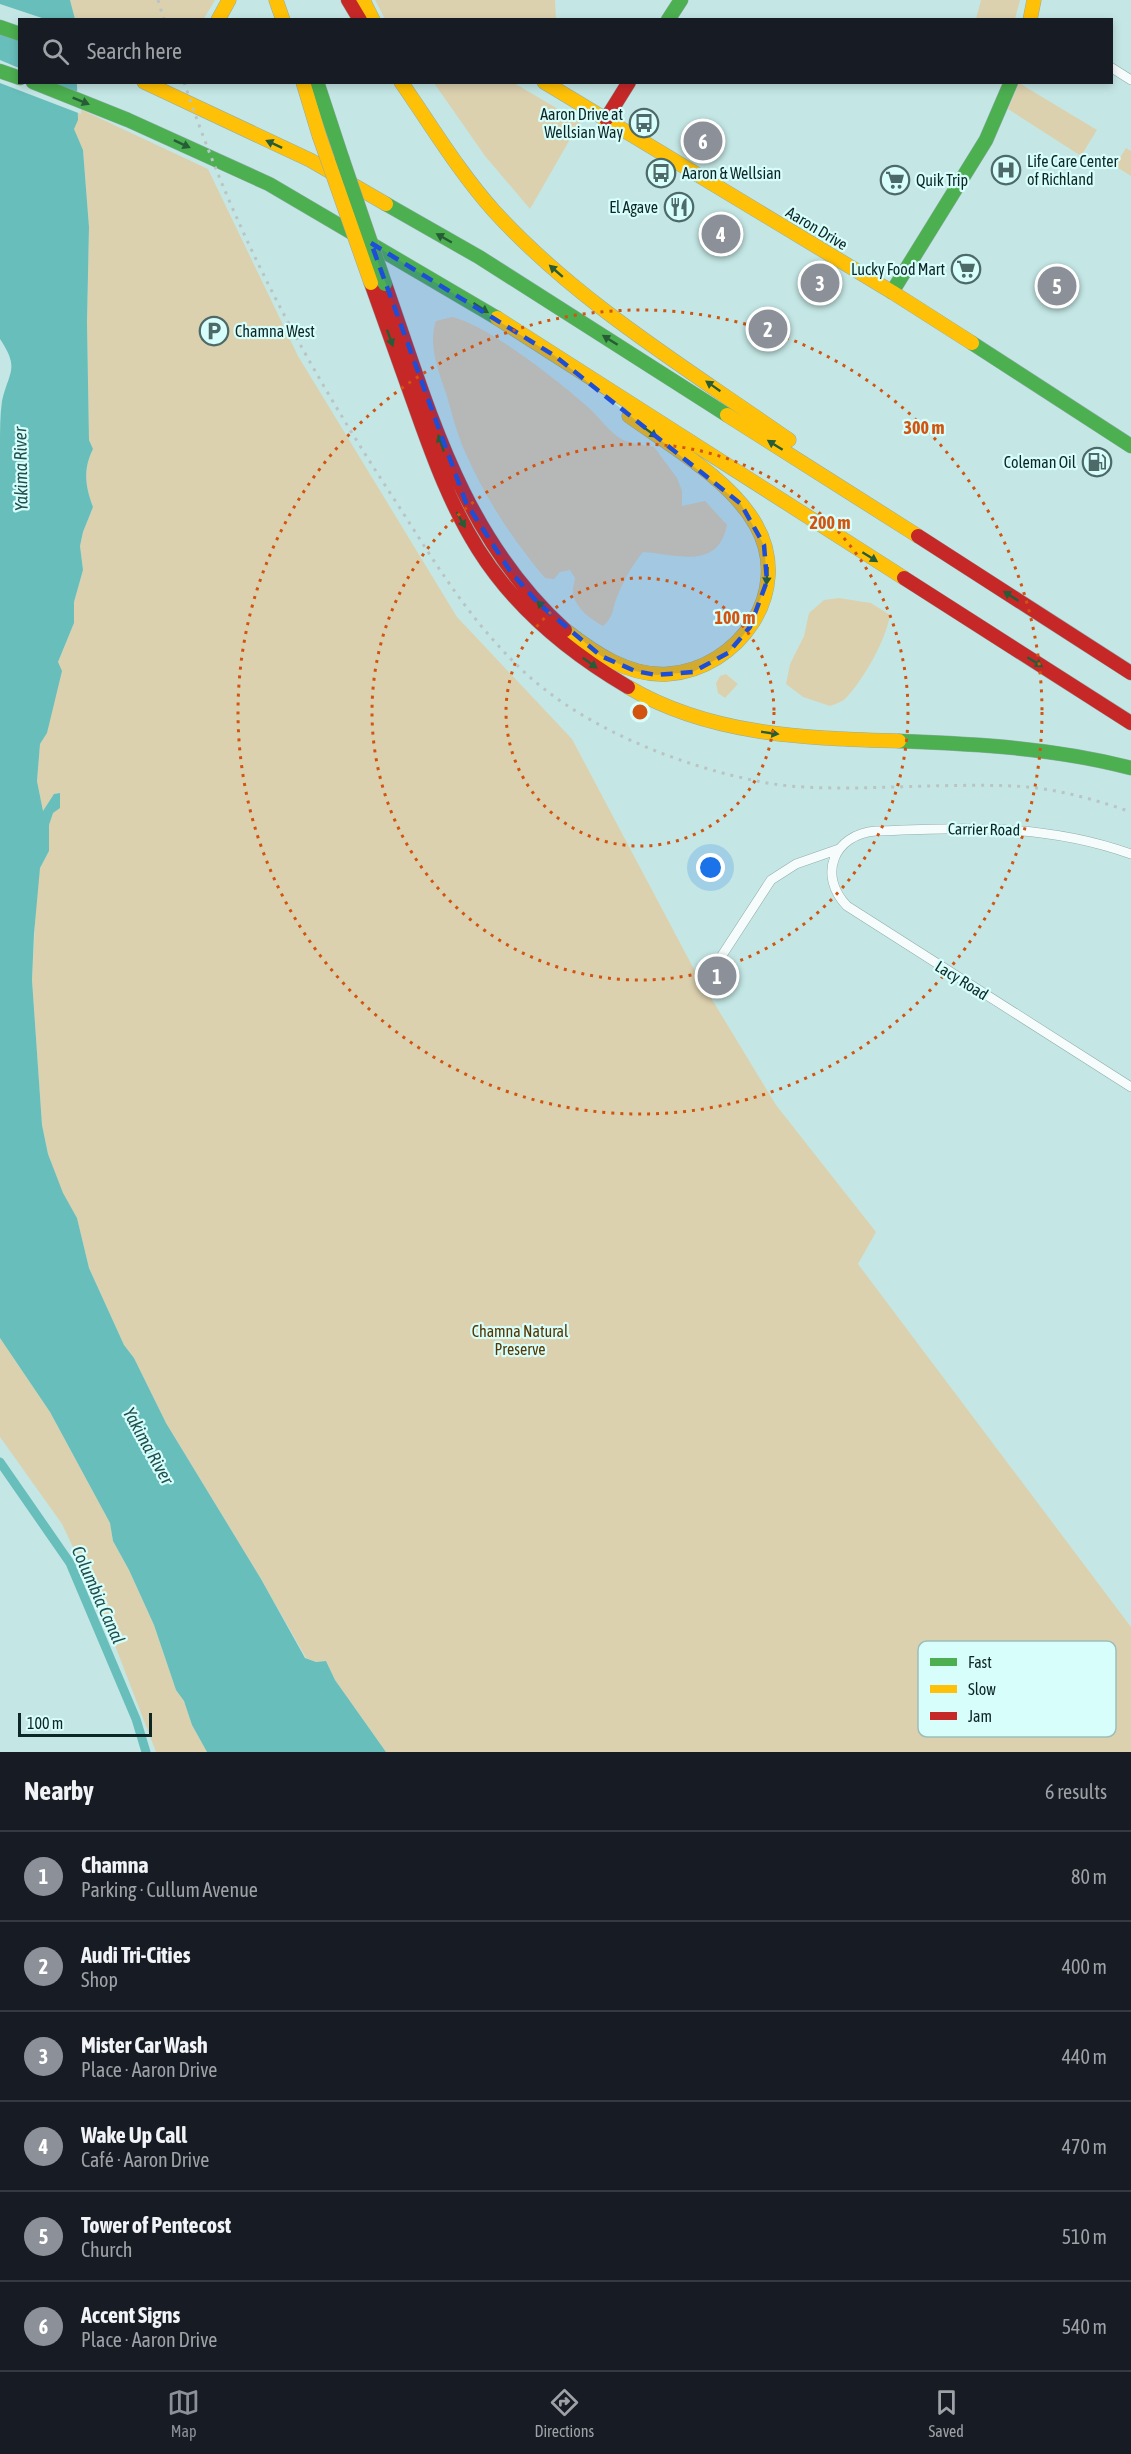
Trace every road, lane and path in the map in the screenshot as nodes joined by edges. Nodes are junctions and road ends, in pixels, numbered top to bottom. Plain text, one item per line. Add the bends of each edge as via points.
1 (229, 0) edge
2 (276, 0) edge
3 (289, 0) edge
4 (348, 0) edge
5 (363, 0) edge
6 (681, 0) edge
7 (1034, 0) edge
8 (0, 15) edge
9 (219, 18) edge
10 (282, 18) edge
11 (295, 18) edge
12 (359, 18) edge
13 (372, 18) edge
14 (670, 18) edge
15 (1031, 18) edge
16 (18, 20) edge
17 (0, 27) edge
18 (18, 33) edge
19 (1113, 69) edge
20 (0, 71) edge
21 (18, 77) edge
22 (1131, 80) edge
23 (38, 84) edge
24 (148, 84) edge
25 (304, 84) edge
26 (317, 84) edge
27 (404, 84) edge
28 (547, 84) edge
29 (628, 84) edge
30 (1010, 84) edge
31 (606, 119) junction
32 (326, 133) junction
33 (891, 292) junction
34 (555, 356) junction
35 (1131, 446) edge
36 (948, 555) junction
37 (1131, 673) edge
38 (1131, 723) edge
39 (1131, 768) edge
40 (839, 849) junction
41 (1131, 854) edge
42 (706, 980) dead end
43 (1131, 1087) edge

1 - 9 main road
2 - 10 main road
3 - 11 main road
4 - 12 main road
5 - 13 main road
6 - 14 main road
7 - 15 main road
8 - 16 main road
17 - 18 main road
19 - 22 street
20 - 21 main road
23 -> 34 main road via 129,120 268,184 457,293
36 -> 24 main road via 478,257 310,160
25 - 32 main road
26 - 32 main road
36 -> 27 main road via 557,272 494,211 452,159
28 - 31 main road, Aaron Drive
29 - 31 main road
30 - 33 main road via 986,140
31 - 33 main road, Aaron Drive
34 -> 32 main road, bridge via 726,489 758,528 768,565 758,613 728,653 693,672 656,675 601,656 560,624 510,571 484,535 456,482
32 -> 39 main road, bridge via 370,283 455,509 502,582 560,639 602,671 648,697 687,714 747,730 820,738 1020,747
33 - 35 main road, Aaron Drive
34 -> 38 main road
37 -> 36 main road
40 - 41 street, Carrier Road via 853,837 869,831 985,828 1059,834
40 - 42 street, Carrier Road via 796,864 771,880
40 - 43 street, Lacy Road via 831,879 847,906

